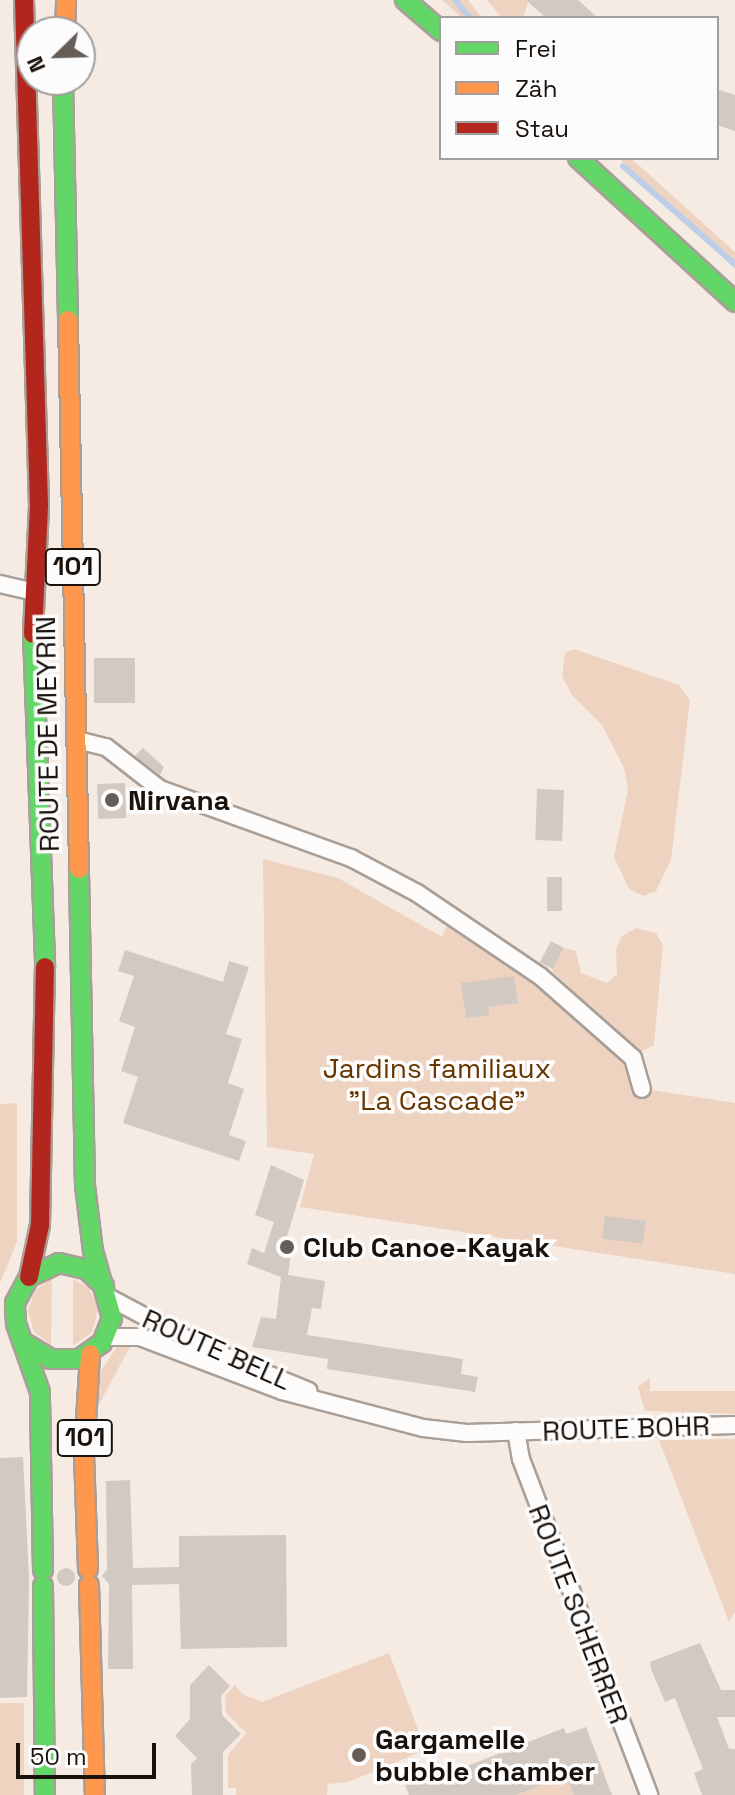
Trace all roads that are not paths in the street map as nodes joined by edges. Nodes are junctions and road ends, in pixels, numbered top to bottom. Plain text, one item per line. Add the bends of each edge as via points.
1 (24, 0) edge
2 (405, 0) edge
3 (439, 29) edge
4 (63, 96) edge
5 (580, 160) edge
6 (735, 302) edge
7 (0, 584) edge
8 (34, 592) junction
9 (77, 740) junction
10 (642, 1089) dead end
11 (29, 1277) junction
12 (108, 1294) junction
13 (8, 1326) edge
14 (106, 1337) junction
15 (26, 1344) junction
16 (90, 1354) junction
17 (324, 1399) junction
18 (735, 1425) edge
19 (516, 1431) junction
20 (45, 1795) edge
21 (95, 1795) edge
22 (649, 1795) edge

1 - 8 main road, ROUTE DE MEYRIN / 101 via 39,490
2 - 3 main road
4 - 9 main road, ROUTE DE MEYRIN / 101
5 - 6 main road
7 - 8 street
8 - 11 main road, ROUTE DE MEYRIN / 101 via 46,1039 40,1225
9 - 10 street via 106,747 160,789 351,858 417,893 540,976 633,1058
9 - 12 main road, ROUTE DE MEYRIN / 101 via 85,1186 93,1251
11 - 12 main road via 49,1266 68,1264 86,1269
11 - 13 main road, ROUTE DE MEYRIN / 101
12 - 14 main road, ROUTE DE MEYRIN / 101
12 - 17 street, ROUTE BELL via 204,1348
13 - 15 main road, ROUTE DE MEYRIN / 101
14 - 16 main road
14 - 17 street, ROUTE BELL via 140,1337 237,1376
15 - 16 main road via 60,1361
15 - 20 main road, ROUTE DE MEYRIN / 101 via 43,1420
16 - 21 main road, 101 via 84,1453
17 - 19 street, ROUTE BELL via 423,1428
18 - 19 street, ROUTE BOHR
19 - 22 street, ROUTE SCHERRER via 521,1459

